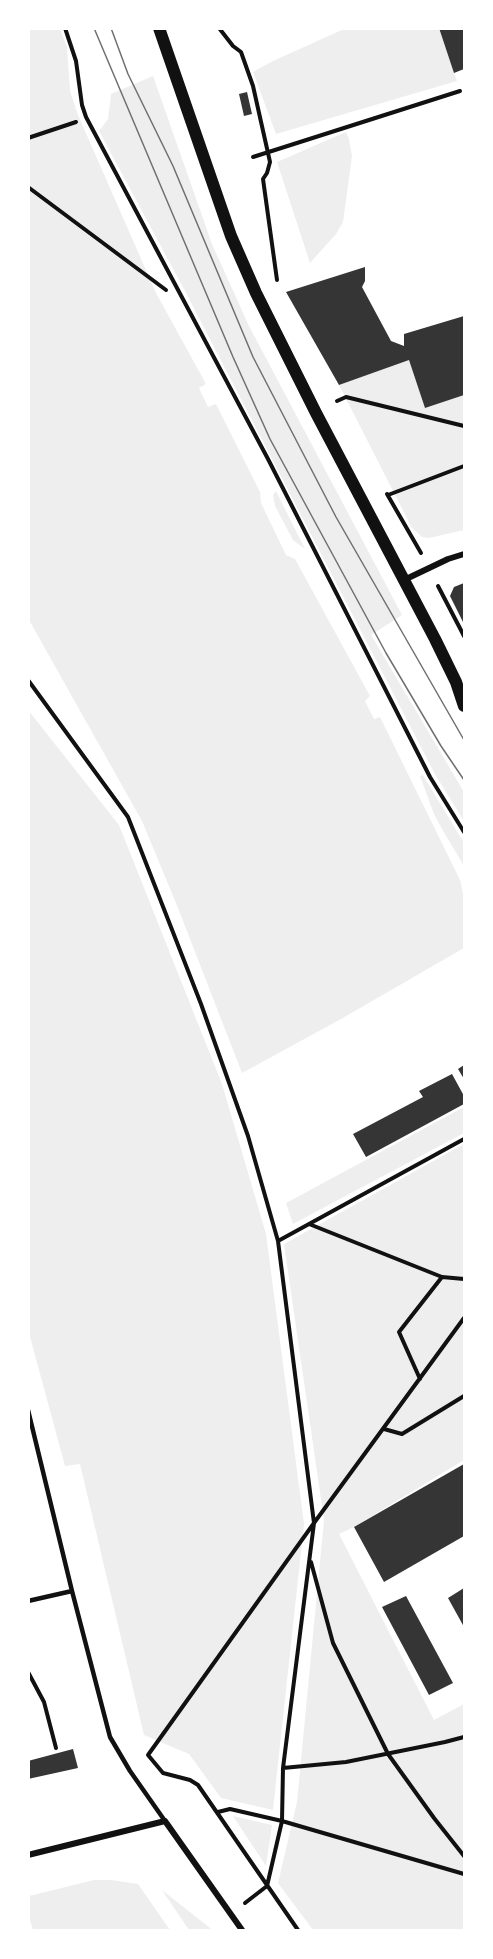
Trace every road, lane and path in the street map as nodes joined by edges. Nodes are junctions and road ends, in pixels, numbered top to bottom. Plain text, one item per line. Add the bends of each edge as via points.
1 (65, 28) edge
2 (159, 28) edge
3 (219, 28) edge
4 (460, 91) dead end
5 (76, 122) dead end
6 (28, 138) edge
7 (268, 153) junction
8 (253, 157) dead end
9 (28, 187) edge
10 (278, 281) dead end
11 (166, 290) dead end
12 (332, 391) dead end
13 (465, 426) edge
14 (465, 466) edge
15 (382, 484) dead end
16 (388, 495) junction
17 (418, 547) dead end
18 (465, 554) edge
19 (404, 580) junction
20 (445, 598) dead end
21 (465, 636) edge
22 (28, 680) edge
23 (465, 706) edge
24 (465, 832) edge
25 (465, 1138) edge
26 (309, 1224) junction
27 (278, 1241) junction
28 (442, 1276) junction
29 (465, 1279) edge
30 (465, 1318) edge
31 (420, 1379) junction
32 (465, 1396) edge
33 (28, 1410) edge
34 (383, 1429) junction
35 (314, 1523) junction
36 (310, 1560) junction
37 (72, 1591) junction
38 (28, 1601) edge
39 (28, 1672) edge
40 (465, 1737) edge
41 (56, 1748) dead end
42 (388, 1754) junction
43 (283, 1768) junction
44 (218, 1812) junction
45 (165, 1821) junction
46 (282, 1821) junction
47 (28, 1855) edge
48 (465, 1857) edge
49 (465, 1874) edge
50 (267, 1886) junction
51 (231, 1914) junction
52 (242, 1930) edge
53 (298, 1930) edge

1 - 24 path via 76,61 86,117 430,777
2 - 19 main road via 231,236 256,293
3 - 7 path via 241,52
4 - 7 path
5 - 6 path
7 - 8 path
7 - 10 path via 270,162 262,179
9 - 11 path
12 - 13 path via 338,401 346,397
14 - 16 path
15 - 16 path
16 - 17 path
18 - 19 street
19 - 23 main road
20 - 21 path
22 - 27 path via 128,817 233,1092
25 - 26 path
26 - 27 path
26 - 28 path
27 - 35 path
28 - 29 path
28 - 31 path via 399,1332
30 - 31 path
31 - 34 path
32 - 34 path via 402,1434
33 - 37 lane
34 - 35 path
35 - 36 path
35 - 44 path via 148,1755 163,1773 198,1785
36 - 42 path via 333,1643
36 - 43 path
37 - 38 lane
37 - 45 lane via 110,1737
39 - 41 path via 44,1702
40 - 42 path
42 - 43 path
42 - 48 path
43 - 46 path
44 - 46 path via 231,1809
44 - 50 path
45 - 47 street
45 - 51 street
46 - 49 path
46 - 50 path
50 - 51 path
50 - 53 path
51 - 52 street

